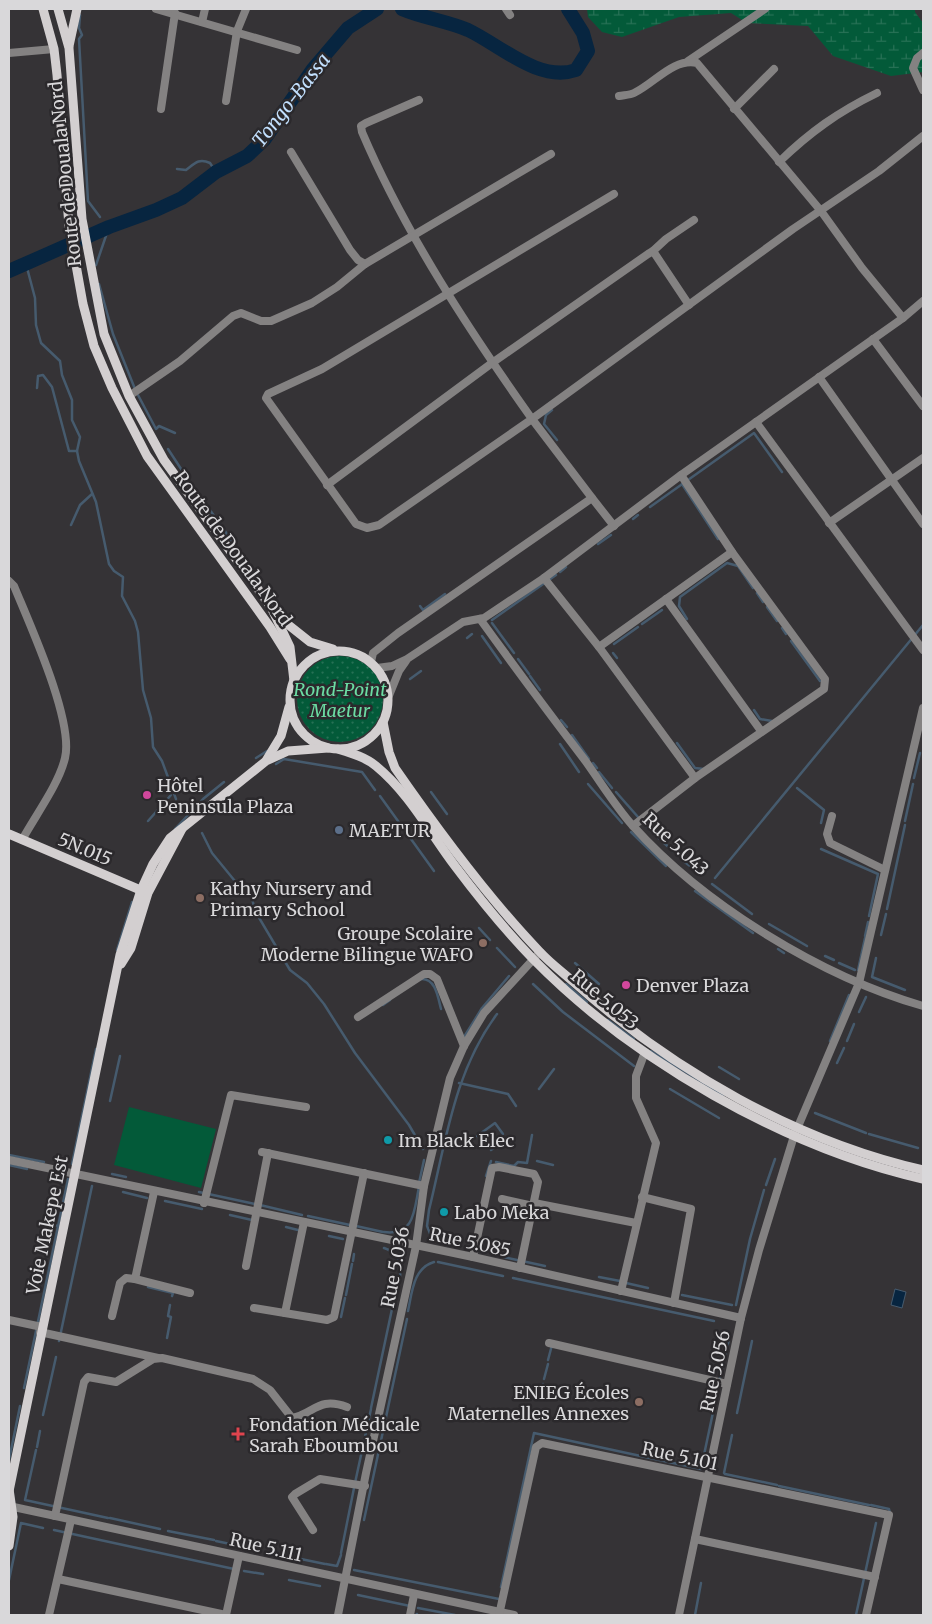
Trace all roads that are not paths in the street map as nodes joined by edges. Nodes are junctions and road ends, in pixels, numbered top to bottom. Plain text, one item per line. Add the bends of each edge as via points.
1 (43, 9) edge
2 (58, 9) edge
3 (77, 9) edge
4 (156, 9) edge
5 (205, 9) edge
6 (246, 9) edge
7 (766, 9) edge
8 (175, 13) junction
9 (202, 22) junction
10 (237, 32) junction
11 (69, 48) junction
12 (54, 49) junction
13 (297, 50) dead end
14 (9, 53) edge
15 (923, 53) edge
16 (688, 61) junction
17 (774, 69) dead end
18 (923, 90) edge
19 (876, 93) dead end
20 (618, 96) dead end
21 (419, 100) dead end
22 (226, 101) dead end
23 (161, 109) dead end
24 (734, 109) junction
25 (923, 136) edge
26 (291, 152) dead end
27 (551, 154) dead end
28 (76, 155) junction
29 (64, 156) junction
30 (779, 162) junction
31 (614, 194) dead end
32 (821, 211) junction
33 (694, 220) dead end
34 (413, 234) junction
35 (653, 252) junction
36 (364, 264) junction
37 (449, 292) junction
38 (923, 301) edge
39 (689, 305) junction
40 (904, 318) junction
41 (872, 340) junction
42 (492, 363) junction
43 (819, 377) junction
44 (129, 396) junction
45 (923, 406) edge
46 (532, 419) junction
47 (756, 422) junction
48 (923, 458) edge
49 (681, 475) junction
50 (891, 481) junction
51 (327, 485) junction
52 (592, 498) junction
53 (829, 523) junction
54 (923, 524) edge
55 (614, 526) junction
56 (732, 552) junction
57 (544, 578) junction
58 (9, 581) edge
59 (666, 599) junction
60 (271, 607) junction
61 (480, 619) junction
62 (599, 647) junction
63 (923, 650) edge
64 (339, 651) junction
65 (408, 660) junction
66 (293, 664) junction
67 (374, 665) junction
68 (294, 681) junction
69 (388, 698) junction
70 (290, 699) junction
71 (923, 708) edge
72 (383, 722) junction
73 (761, 731) junction
74 (328, 748) junction
75 (338, 749) junction
76 (266, 761) junction
77 (695, 778) junction
78 (832, 816) dead end
79 (633, 826) junction
80 (9, 834) edge
81 (22, 840) junction
82 (885, 870) junction
83 (144, 892) junction
84 (537, 956) junction
85 (859, 983) junction
86 (923, 1006) edge
87 (358, 1017) dead end
88 (464, 1046) junction
89 (645, 1052) junction
90 (306, 1107) dead end
91 (796, 1131) junction
92 (9, 1160) edge
93 (923, 1170) edge
94 (364, 1173) junction
95 (74, 1174) junction
96 (923, 1179) edge
97 (424, 1186) junction
98 (154, 1192) junction
99 (642, 1196) junction
100 (502, 1199) dead end
101 (204, 1203) junction
102 (534, 1204) junction
103 (256, 1213) junction
104 (304, 1222) junction
105 (636, 1224) junction
106 (352, 1232) junction
107 (416, 1246) junction
108 (473, 1257) junction
109 (246, 1266) dead end
110 (520, 1268) junction
111 (135, 1279) junction
112 (621, 1291) junction
113 (190, 1293) dead end
114 (674, 1303) junction
115 (254, 1308) dead end
116 (285, 1313) junction
117 (112, 1316) dead end
118 (741, 1318) junction
119 (9, 1320) edge
120 (41, 1330) junction
121 (549, 1344) dead end
122 (158, 1358) junction
123 (727, 1384) junction
124 (347, 1407) dead end
125 (708, 1477) junction
126 (364, 1486) junction
127 (9, 1490) edge
128 (11, 1506) edge
129 (55, 1516) junction
130 (71, 1520) junction
131 (314, 1530) dead end
132 (695, 1539) junction
133 (9, 1546) edge
134 (239, 1556) junction
135 (875, 1577) junction
136 (58, 1580) junction
137 (346, 1580) junction
138 (414, 1595) junction
139 (499, 1614) edge
140 (49, 1615) edge
141 (226, 1615) edge
142 (338, 1615) edge
143 (410, 1615) edge
144 (514, 1615) edge
145 (679, 1615) edge
146 (866, 1615) edge

1 - 12 main road, Route de Douala Nord
2 - 11 main road
3 - 11 main road
4 - 8 street
5 - 9 street
6 - 10 street
7 - 16 street
8 - 9 street
8 - 23 street
9 - 10 street
10 - 13 street
10 - 22 street
11 - 28 main road, Route de Douala Nord
12 - 14 street
12 - 29 main road, Route de Douala Nord
15 - 18 street via 913,68
16 - 20 street via 676,65 633,94
16 - 24 street via 697,63
17 - 24 street
19 - 30 street via 842,110
21 - 34 street via 361,126 379,173
24 - 30 street
25 - 32 street
26 - 36 street via 350,250
27 - 34 street
28 - 29 main road
28 - 44 main road, Route de Douala Nord via 87,253 104,334
29 - 66 main road, Route de Douala Nord via 69,226 83,304 94,346 112,388 147,456 270,626
30 - 32 street
31 - 37 street
32 - 39 street
32 - 40 street via 862,268
33 - 35 street
34 - 36 street
34 - 37 street
35 - 39 street
35 - 42 street
36 - 44 street via 312,303 271,321 261,321 241,313 233,316 180,361
37 - 42 street
37 - 51 street via 322,369 268,394 266,398
38 - 40 street
39 - 46 street
40 - 41 street
41 - 43 street
41 - 45 street
42 - 46 street
42 - 51 street
43 - 47 street
43 - 50 street
44 - 60 main road, Route de Douala Nord via 174,474
46 - 51 street via 373,527 356,524
46 - 52 street
47 - 49 street
47 - 53 street
48 - 50 street
49 - 55 street
49 - 56 street
50 - 53 street
50 - 54 street
52 - 55 street
52 - 67 street via 398,633 373,653
53 - 63 street
55 - 57 street
56 - 59 street
56 - 73 street via 826,684 824,689
57 - 61 street
57 - 62 street
58 - 81 street via 14,586 35,640 65,722 68,741 58,776
59 - 62 street
59 - 73 street
60 - 64 main road via 285,624 310,642
60 - 66 main road via 286,634
61 - 65 street via 463,622
61 - 79 street, Rue 5.043
62 - 77 street
64 - 67 main road via 361,656
64 - 68 main road via 312,659
65 - 67 street via 392,666
65 - 69 street via 399,671
66 - 68 main road
67 - 69 main road via 385,682
68 - 70 main road
69 - 72 main road
70 - 74 main road via 300,730
70 - 76 main road via 281,736
71 - 82 street, Rue 5.056
72 - 75 main road via 364,742
72 - 84 main road, Rue 5.053 via 388,752 395,768
73 - 77 street
74 - 75 main road
74 - 76 main road via 288,751
75 - 84 main road, Rue 5.053 via 360,756 385,775 410,803 456,867
76 - 83 main road, Voie Makepe Est via 182,829
77 - 79 street
78 - 82 street via 827,834 830,843
79 - 85 street, Rue 5.043 via 667,859 725,906 787,946
80 - 81 main road, 5N.015
81 - 83 main road, 5N.015
82 - 85 street, Rue 5.056
83 - 95 main road, Voie Makepe Est via 131,948 118,969
84 - 88 street, Rue 5.036 via 494,1000
84 - 89 main road, Rue 5.053 via 609,1026
84 - 91 main road, Rue 5.053 via 663,1052
85 - 86 street, Rue 5.043
85 - 91 street, Rue 5.056
87 - 88 street via 424,974 430,974 436,979
88 - 97 street, Rue 5.036 via 450,1078
89 - 91 main road, Rue 5.053 via 732,1105
89 - 99 street via 636,1076 636,1098 656,1143
90 - 101 street via 231,1095
91 - 93 main road, Rue 5.053 via 872,1157
91 - 96 main road, Rue 5.053 via 869,1166
91 - 118 street, Rue 5.056
92 - 95 street, Rue 5.085
94 - 97 street
94 - 103 street via 265,1152
94 - 106 street
95 - 98 street, Rue 5.085
95 - 120 main road, Voie Makepe Est
97 - 107 street, Rue 5.036
98 - 101 street, Rue 5.085
98 - 111 street
99 - 105 street
99 - 114 street via 691,1209
100 - 102 street
101 - 103 street, Rue 5.085
102 - 105 street
102 - 108 street via 536,1176 492,1168
102 - 110 street
103 - 104 street, Rue 5.085
103 - 109 street
104 - 106 street, Rue 5.085
104 - 116 street
105 - 112 street
106 - 107 street, Rue 5.085
106 - 116 street via 334,1317 327,1320
107 - 108 street, Rue 5.085
107 - 126 street, Rue 5.036
108 - 110 street, Rue 5.085
110 - 112 street, Rue 5.085
111 - 113 street
111 - 117 street via 126,1278 120,1283
112 - 114 street, Rue 5.085
114 - 118 street, Rue 5.085
115 - 116 street
118 - 123 street, Rue 5.056
119 - 120 street
120 - 122 street
120 - 127 main road, Voie Makepe Est
121 - 123 street
122 - 124 street via 253,1379 270,1390 292,1418 317,1406 337,1403
122 - 129 street via 116,1382 86,1379
123 - 125 street, Rue 5.056
125 - 132 street, Rue 5.056
125 - 135 street, Rue 5.101 via 889,1515
125 - 139 street, Rue 5.101 via 537,1444
126 - 131 street via 320,1479 294,1494 292,1497
126 - 137 street, Rue 5.036
127 - 128 main road, Voie Makepe Est
128 - 129 street, Rue 5.111
128 - 133 main road, Voie Makepe Est via 13,1524
129 - 130 street, Rue 5.111
130 - 134 street, Rue 5.111
130 - 136 street
132 - 135 street
132 - 145 street, Rue 5.056
134 - 137 street, Rue 5.111
134 - 141 street
135 - 146 street, Rue 5.101
136 - 140 street
136 - 141 street
137 - 138 street, Rue 5.111
137 - 142 street, Rue 5.036
138 - 139 street, Rue 5.111
138 - 143 street
139 - 144 street, Rue 5.111

